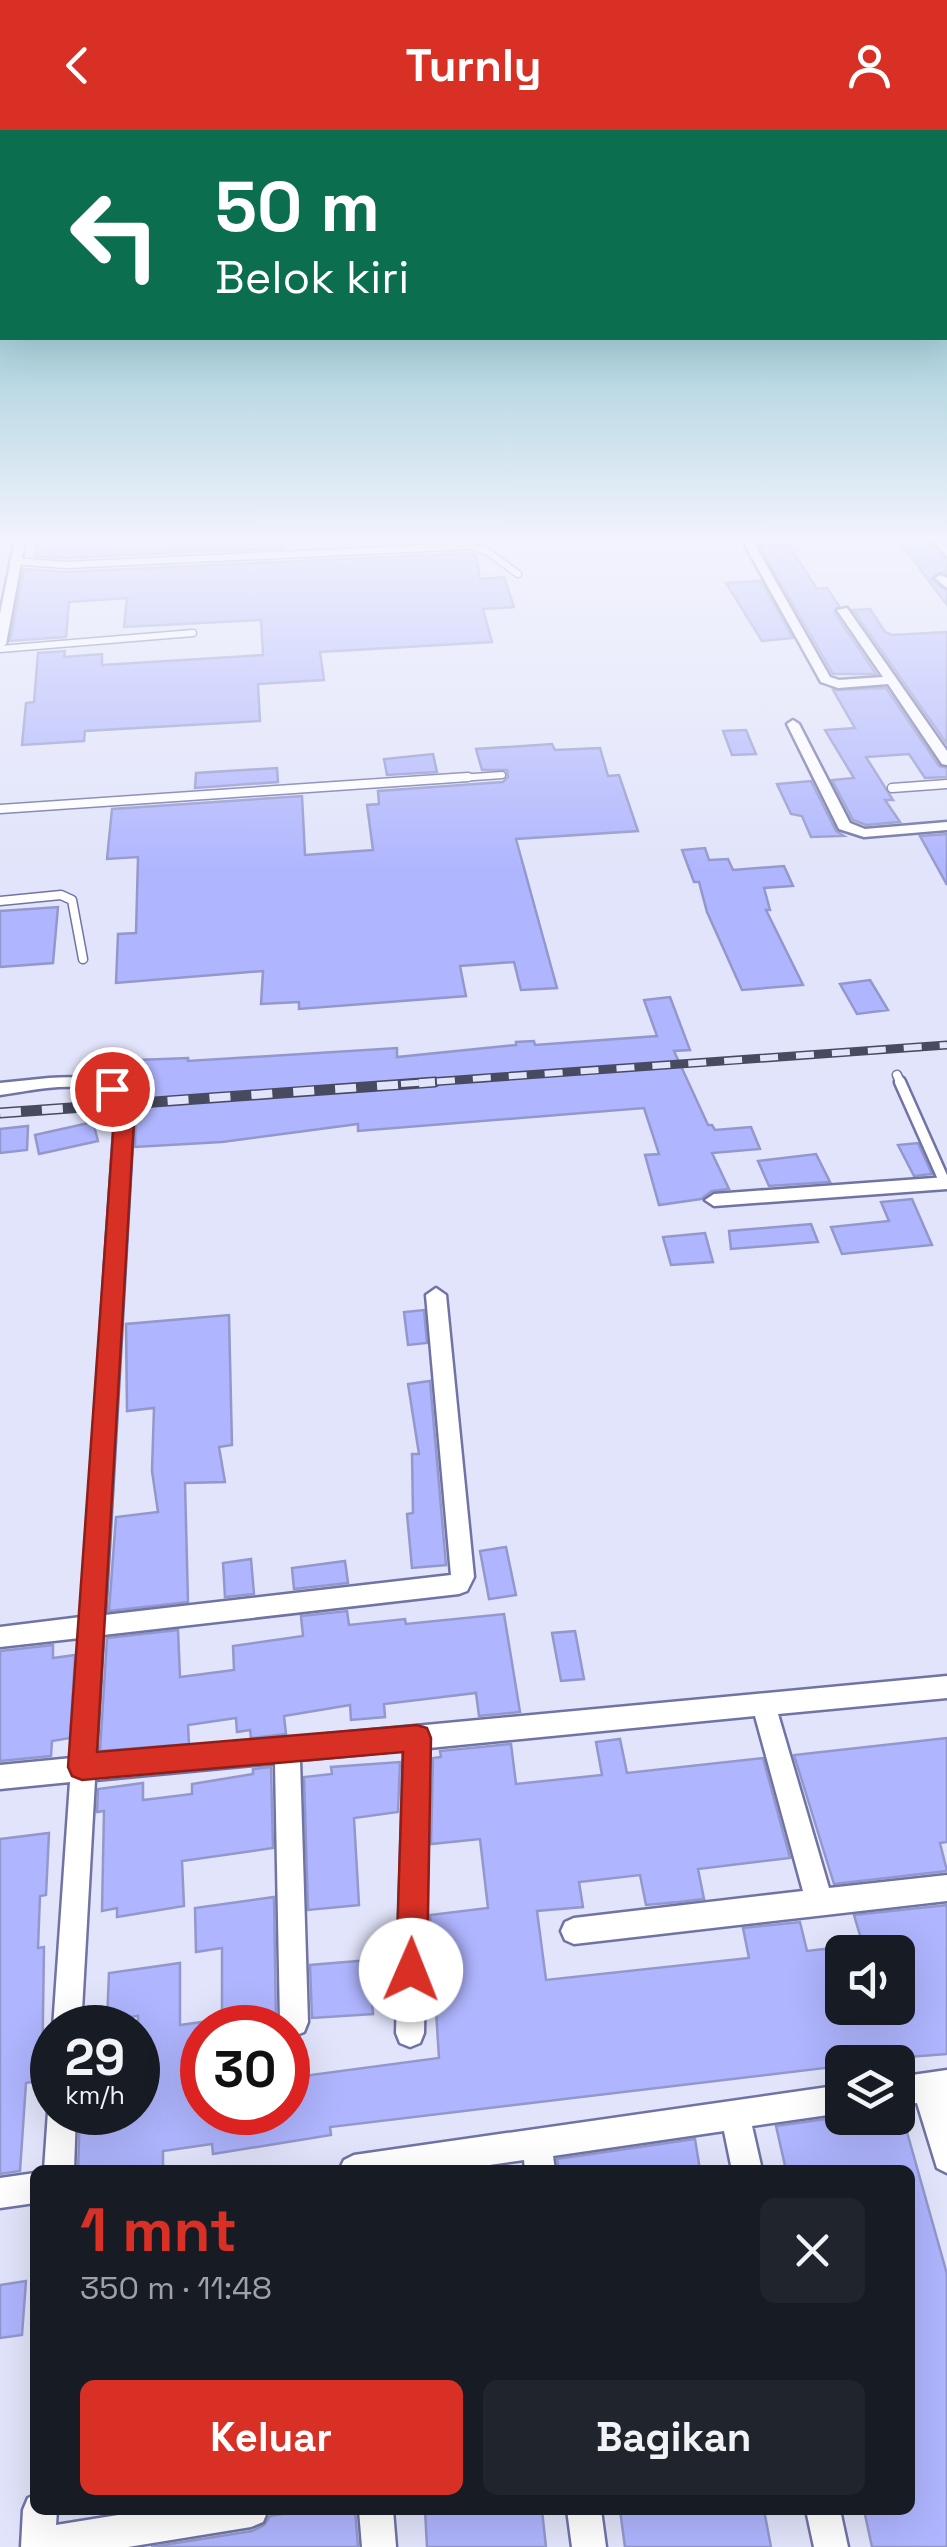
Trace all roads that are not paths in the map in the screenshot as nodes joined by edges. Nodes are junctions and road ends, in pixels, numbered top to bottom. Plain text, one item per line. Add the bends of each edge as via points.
1 (809, 649) edge
2 (871, 649) edge
3 (894, 680) junction
4 (792, 724) dead end
5 (947, 761) edge
6 (502, 775) dead end
7 (947, 784) edge
8 (892, 788) dead end
9 (0, 809) edge
10 (947, 826) edge
11 (0, 901) edge
12 (83, 959) dead end
13 (897, 1074) dead end
14 (0, 1089) edge
15 (946, 1183) edge
16 (714, 1200) dead end
17 (436, 1294) dead end
18 (90, 1628) junction
19 (0, 1637) edge
20 (947, 1687) edge
21 (764, 1706) junction
22 (417, 1738) junction
23 (287, 1749) junction
24 (82, 1767) junction
25 (0, 1777) edge
26 (947, 1888) edge
27 (820, 1904) junction
28 (574, 1931) dead end
29 (68, 2005) edge
30 (294, 2005) edge
31 (410, 2033) dead end
32 (937, 2085) edge
33 (825, 2101) edge
34 (735, 2114) junction
35 (61, 2135) edge
36 (538, 2156) edge
37 (947, 2158) edge
38 (59, 2165) edge
39 (420, 2165) edge
40 (747, 2165) edge
41 (30, 2189) edge
42 (0, 2193) edge
43 (40, 2515) edge
44 (221, 2515) edge
45 (376, 2515) edge
46 (585, 2515) edge
47 (824, 2515) edge
48 (38, 2546) edge
49 (379, 2547) edge
50 (588, 2547) edge
51 (831, 2547) edge

1 - 3 street via 826,679 838,684
2 - 3 street
3 - 5 street
4 - 10 street via 844,826 864,833
6 - 9 lane
7 - 8 lane
11 - 12 lane via 61,895 72,900
13 - 15 lane
14 - 18 street via 98,1084 121,1094 125,1104
15 - 16 street
17 - 18 street via 460,1584
18 - 19 street
18 - 24 street
20 - 21 street
21 - 22 street
21 - 27 street
22 - 23 street
22 - 31 street
23 - 24 street
23 - 30 street
24 - 25 street
24 - 29 street
26 - 27 street
27 - 28 street
32 - 37 street
33 - 34 street
34 - 36 street
34 - 40 street
35 - 38 street
36 - 39 street
41 - 42 street
43 - 48 street
44 - 48 street
45 - 49 street
46 - 50 street
47 - 51 street

